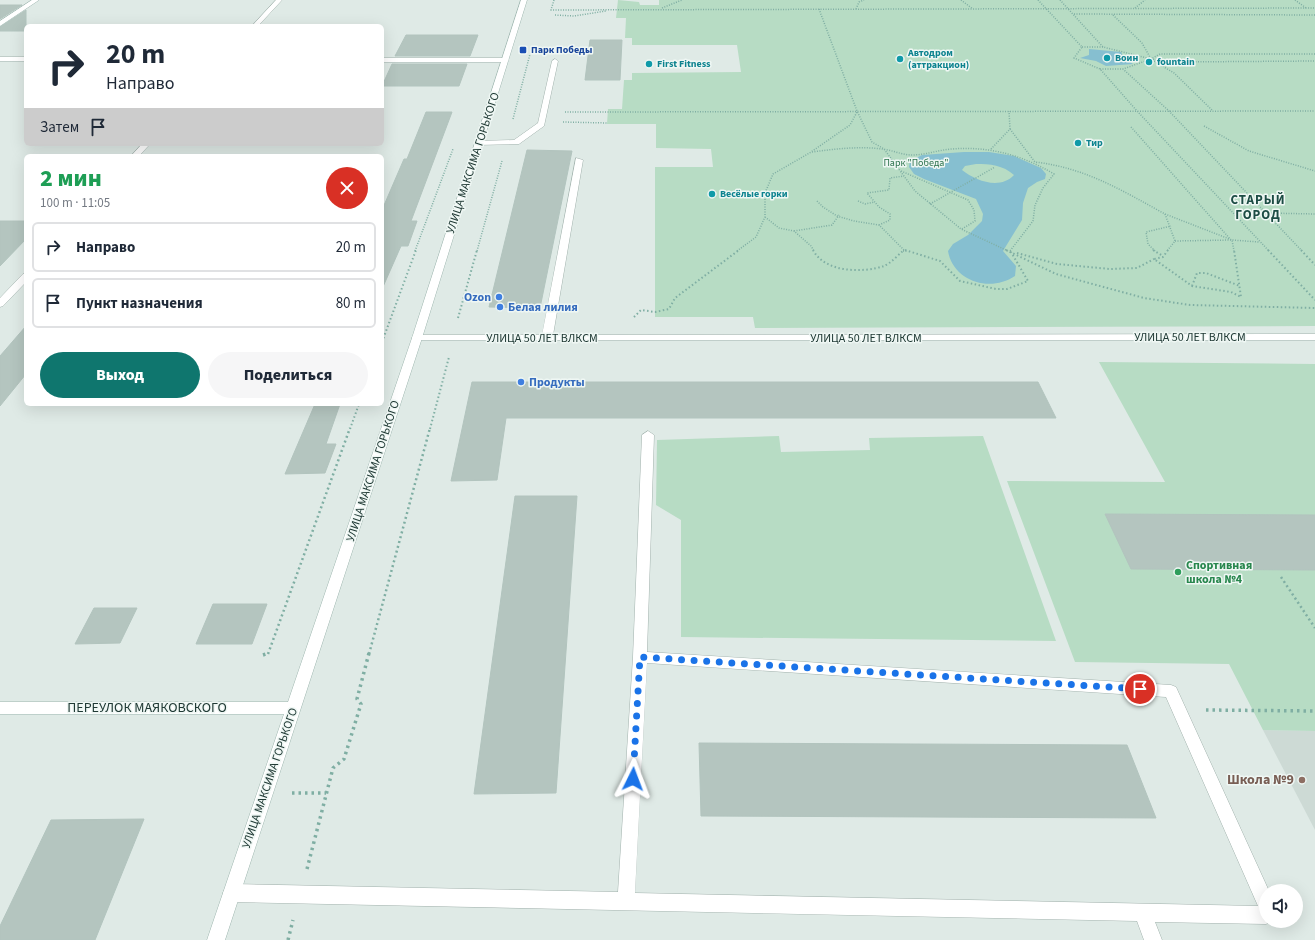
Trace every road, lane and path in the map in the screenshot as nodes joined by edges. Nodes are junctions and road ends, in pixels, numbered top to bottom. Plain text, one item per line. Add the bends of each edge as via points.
1 (36, 0) edge
2 (279, 0) edge
3 (524, 0) edge
4 (554, 0) edge
5 (682, 0) edge
6 (864, 0) edge
7 (961, 0) edge
8 (1038, 0) edge
9 (1060, 0) edge
10 (1145, 0) edge
11 (1295, 0) edge
12 (1134, 8) junction
13 (1306, 8) junction
14 (1315, 8) edge
15 (660, 9) junction
16 (819, 9) junction
17 (856, 9) junction
18 (974, 9) junction
19 (1047, 9) junction
20 (1069, 9) junction
21 (575, 10) junction
22 (618, 10) junction
23 (1074, 14) junction
24 (1112, 14) junction
25 (555, 15) dead end
26 (1315, 15) edge
27 (574, 16) junction
28 (0, 24) edge
29 (257, 24) edge
30 (1082, 47) junction
31 (1104, 47) junction
32 (531, 53) dead end
33 (1315, 54) edge
34 (0, 59) edge
35 (24, 59) edge
36 (1152, 59) junction
37 (384, 60) edge
38 (506, 60) junction
39 (555, 61) dead end
40 (1315, 61) edge
41 (1100, 69) junction
42 (1123, 70) junction
43 (857, 111) junction
44 (1008, 111) junction
45 (1137, 111) junction
46 (1169, 111) junction
47 (1213, 111) junction
48 (1315, 111) edge
49 (613, 112) dead end
50 (1204, 126) dead end
51 (1131, 127) dead end
52 (1010, 129) junction
53 (507, 142) junction
54 (479, 143) junction
55 (144, 146) edge
56 (453, 148) dead end
57 (884, 149) junction
58 (991, 149) junction
59 (811, 152) junction
60 (137, 154) edge
61 (579, 160) dead end
62 (1035, 162) junction
63 (995, 167) dead end
64 (900, 171) junction
65 (1315, 171) edge
66 (904, 176) junction
67 (952, 192) junction
68 (817, 201) dead end
69 (858, 201) dead end
70 (874, 202) junction
71 (930, 204) junction
72 (1265, 213) junction
73 (1165, 214) junction
74 (1315, 214) edge
75 (839, 215) junction
76 (765, 217) junction
77 (879, 225) junction
78 (1171, 226) junction
79 (961, 229) junction
80 (794, 231) junction
81 (1232, 240) junction
82 (1175, 241) junction
83 (1260, 242) junction
84 (904, 250) junction
85 (1010, 251) junction
86 (1164, 257) junction
87 (1154, 259) junction
88 (1315, 265) edge
89 (24, 278) edge
90 (1192, 286) junction
91 (1240, 287) junction
92 (1315, 300) edge
93 (0, 304) edge
94 (1315, 308) edge
95 (384, 337) edge
96 (1315, 337) edge
97 (417, 338) junction
98 (453, 338) junction
99 (547, 338) junction
100 (618, 338) junction
101 (358, 406) edge
102 (648, 434) dead end
103 (1281, 577) dead end
104 (1315, 628) edge
105 (263, 655) dead end
106 (640, 657) junction
107 (0, 708) edge
108 (294, 708) junction
109 (1179, 710) junction
110 (1315, 711) edge
111 (265, 793) junction
112 (326, 793) junction
113 (1259, 888) edge
114 (232, 893) junction
115 (300, 895) junction
116 (626, 902) junction
117 (1143, 912) junction
118 (1259, 915) edge
119 (216, 940) edge
120 (288, 940) edge
121 (1153, 940) edge

1 - 28 street
2 - 29 street
3 - 38 street, УЛИЦА МАКСИМА ГОРЬКОГО
4 - 21 path via 551,10
5 - 15 path
6 - 17 path via 859,2
7 - 18 path
8 - 19 path
9 - 20 path
10 - 12 path
11 - 13 path
12 - 13 path
12 - 20 path
13 - 14 path
15 - 16 path
15 - 22 path
16 - 17 path
16 - 43 path
17 - 18 path
18 - 19 path
19 - 20 path
19 - 30 path
20 - 23 path
21 - 22 path
21 - 27 path
22 - 27 path
23 - 24 path
23 - 31 path
24 - 26 path
24 - 36 path via 1142,43
25 - 27 path
30 - 31 path
30 - 41 path via 1074,58
31 - 36 path
32 - 53 path
33 - 36 path via 1160,54
34 - 35 street
36 - 40 path via 1173,62
36 - 42 path
36 - 47 path via 1174,73
37 - 38 street
38 - 54 street, УЛИЦА МАКСИМА ГОРЬКОГО
39 - 53 street via 541,124 516,142
41 - 42 path
41 - 45 path
42 - 46 path
43 - 44 path
43 - 49 path
43 - 57 path via 872,142
43 - 59 path via 850,125
44 - 45 path
44 - 52 path
45 - 46 path
45 - 83 path
46 - 47 path
46 - 72 path
47 - 48 path
50 - 65 path via 1249,151
51 - 81 path
52 - 58 path
52 - 62 path
53 - 54 street
53 - 98 path
54 - 97 street, УЛИЦА МАКСИМА ГОРЬКОГО
55 - 60 street
56 - 95 path
57 - 58 path via 911,155 951,149
57 - 59 path via 849,147
57 - 64 path
58 - 62 path via 1015,154
59 - 76 path via 773,174 765,193
61 - 99 street
62 - 73 path via 1060,165 1099,178
62 - 85 path via 1054,174 1035,204 1033,221
63 - 67 path
64 - 66 path
64 - 67 path
66 - 70 path via 890,178 889,190 867,193
66 - 71 path via 915,191
67 - 71 path
67 - 79 path via 968,200 974,210 975,221
68 - 75 path via 821,206
69 - 70 path via 865,204
70 - 77 path via 890,214 890,220
71 - 79 path
72 - 74 path
72 - 88 path
73 - 78 path
73 - 81 path
75 - 77 path via 864,224
75 - 80 path via 832,225
76 - 80 path via 779,228
76 - 100 path via 756,237 675,298 669,308 655,312 641,310 619,330
77 - 84 path
78 - 82 path
78 - 86 path via 1146,232 1149,248
79 - 85 path
80 - 84 path via 811,246 823,262 859,271 886,265
81 - 82 path
81 - 83 path
81 - 91 path
82 - 86 path
83 - 92 path
84 - 85 path via 940,261 960,281 996,289 1007,289 1028,281
85 - 87 path via 1057,264 1110,269 1137,268
85 - 94 path via 1056,274 1144,298 1190,305
86 - 87 path
87 - 90 path
89 - 93 street
90 - 91 path via 1197,274 1206,273
90 - 91 path via 1231,292 1241,297
96 - 100 street, УЛИЦА 50 ЛЕТ ВЛКСМ
97 - 98 street, УЛИЦА 50 ЛЕТ ВЛКСМ
97 - 108 street, УЛИЦА МАКСИМА ГОРЬКОГО
98 - 99 street, УЛИЦА 50 ЛЕТ ВЛКСМ
98 - 112 path via 357,699 361,704 344,759 333,768
99 - 100 street, УЛИЦА 50 ЛЕТ ВЛКСМ
101 - 105 path via 268,655
102 - 106 street
103 - 104 path
106 - 109 street via 1171,691
106 - 116 street
107 - 108 street, ПЕРЕУЛОК МАЯКОВСКОГО
108 - 111 street, УЛИЦА МАКСИМА ГОРЬКОГО
109 - 110 path
109 - 113 street
111 - 112 path
111 - 114 street, УЛИЦА МАКСИМА ГОРЬКОГО
112 - 115 path
114 - 115 street
114 - 119 street, УЛИЦА МАКСИМА ГОРЬКОГО
115 - 116 street
115 - 120 path
116 - 117 street
117 - 118 street
117 - 121 street

